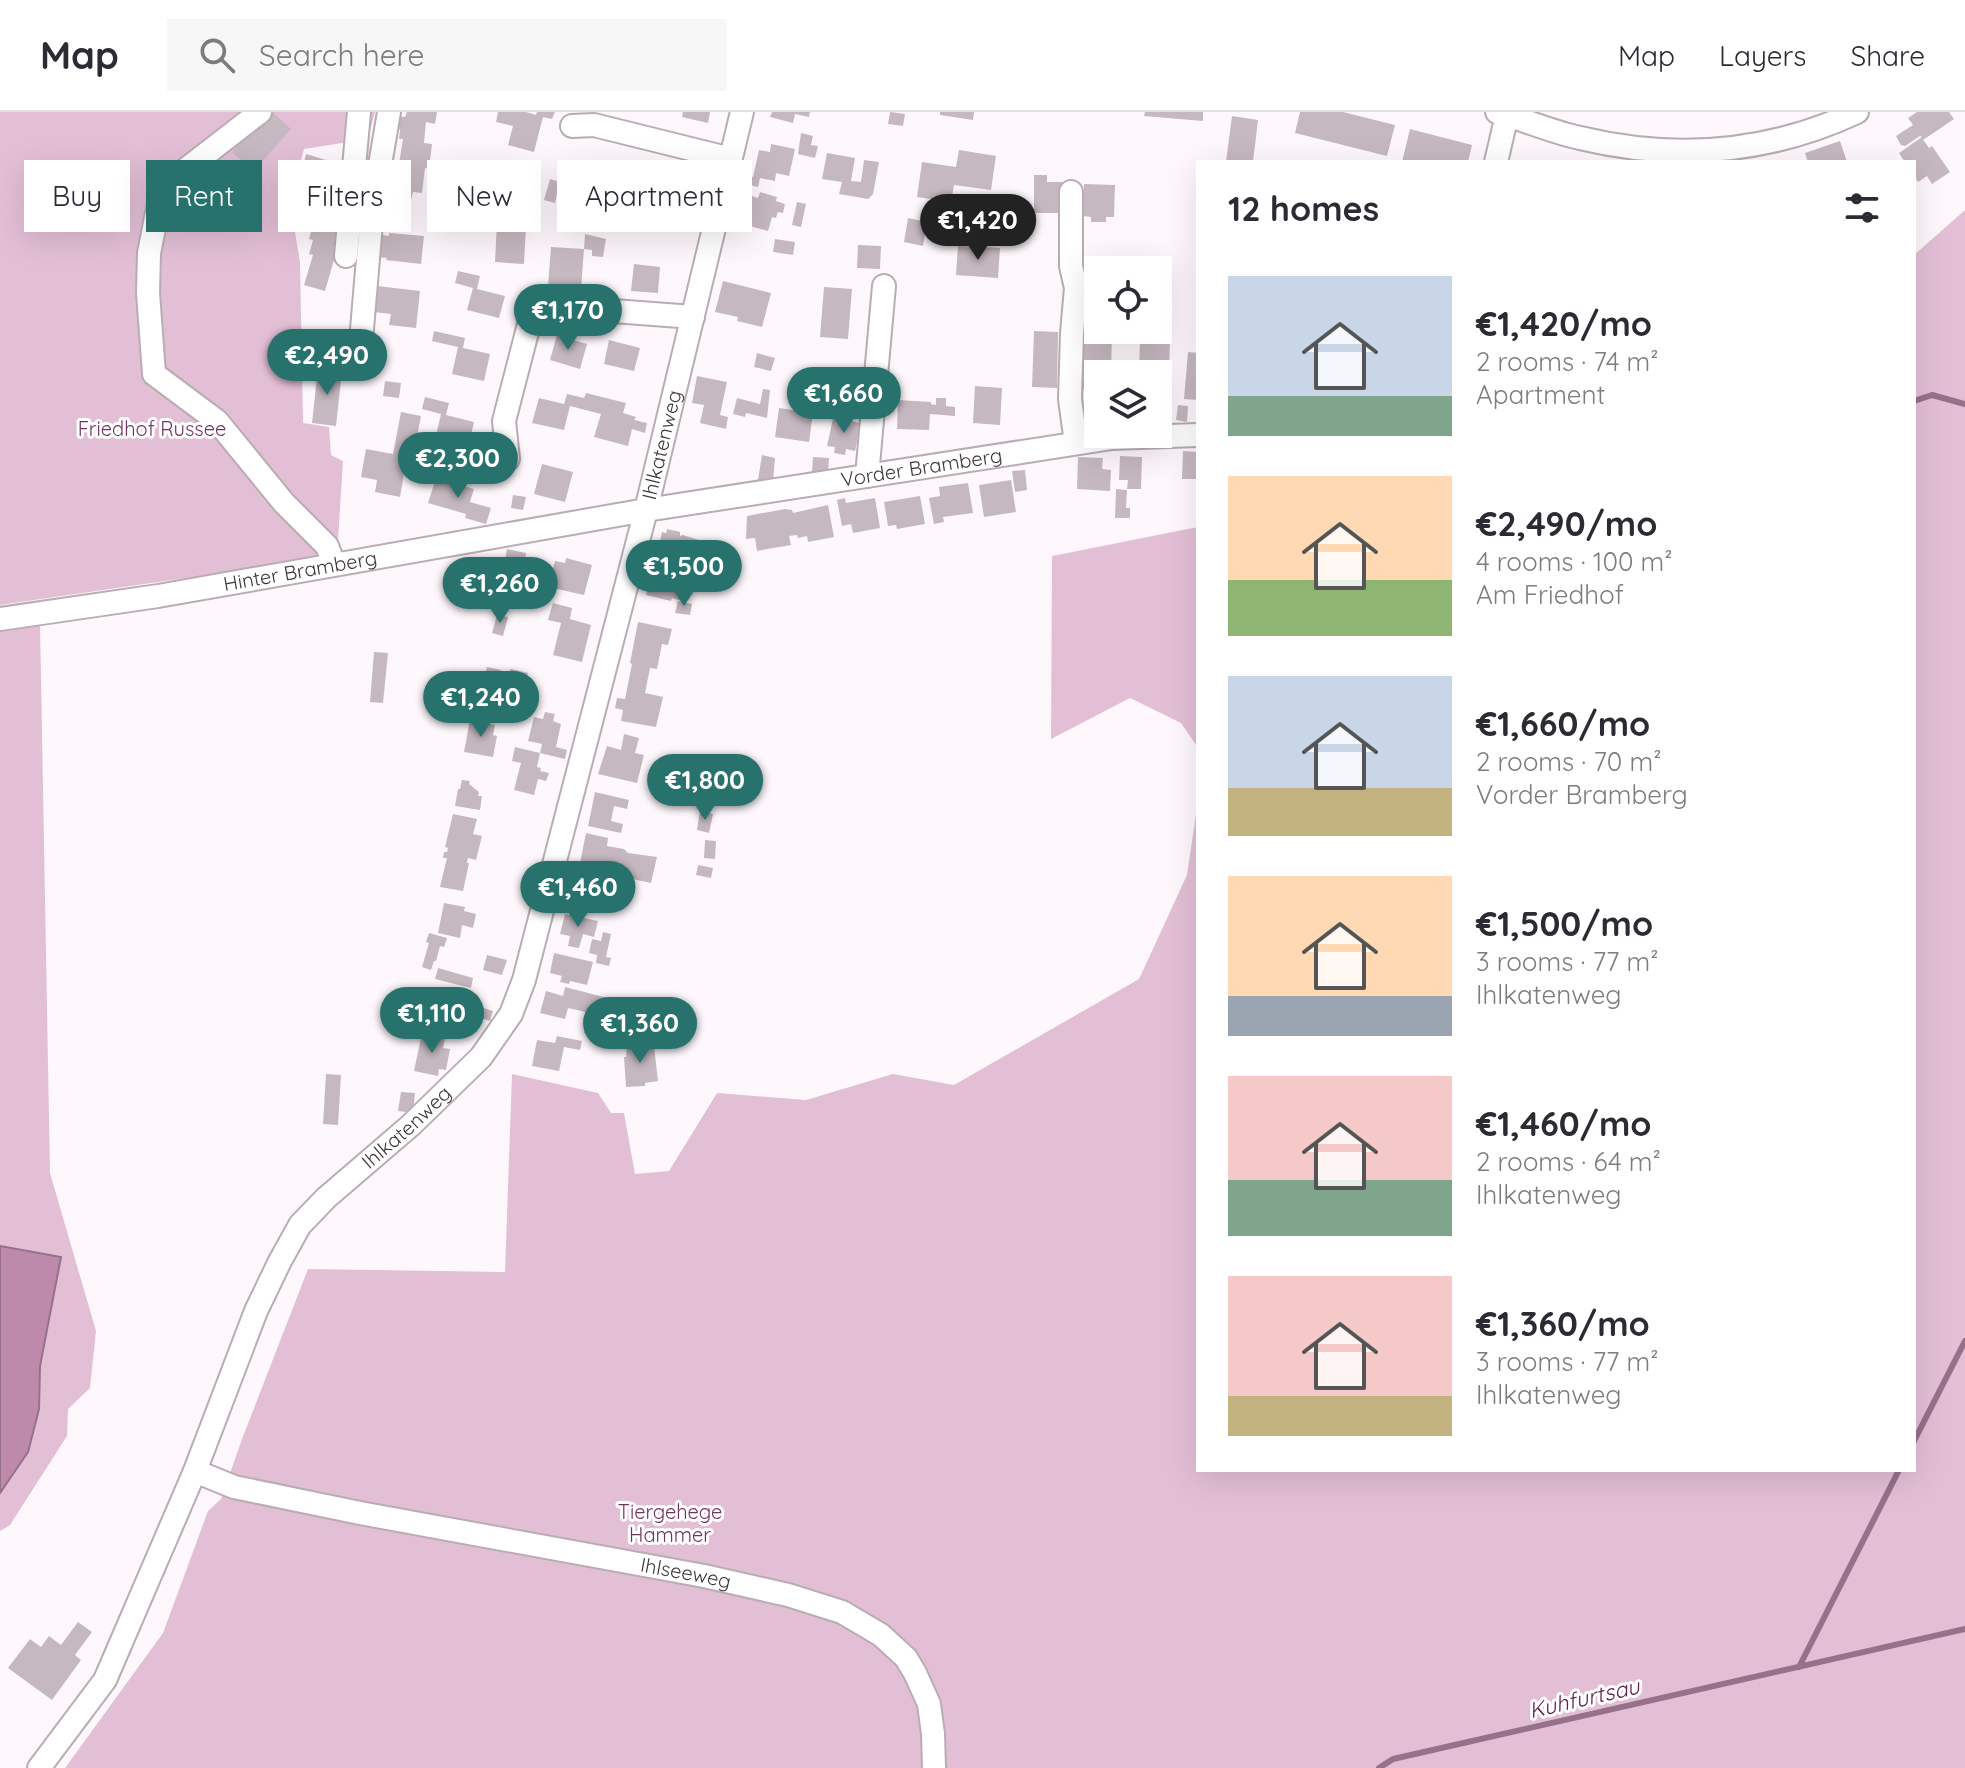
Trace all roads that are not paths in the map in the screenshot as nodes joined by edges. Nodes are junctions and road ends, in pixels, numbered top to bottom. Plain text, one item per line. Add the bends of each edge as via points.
1 (260, 112) edge
2 (359, 112) edge
3 (389, 112) edge
4 (742, 112) edge
5 (1857, 112) edge
6 (1502, 113) edge
7 (572, 126) dead end
8 (731, 159) junction
9 (1496, 160) edge
10 (1071, 192) dead end
11 (346, 256) dead end
12 (884, 286) dead end
13 (693, 317) junction
14 (359, 364) dead end
15 (1196, 435) edge
16 (1076, 443) junction
17 (508, 459) dead end
18 (867, 476) junction
19 (646, 510) junction
20 (334, 564) junction
21 (0, 619) edge
22 (195, 1471) junction
23 (39, 1768) edge
24 (934, 1768) edge

1 - 20 street via 162,188 149,253 154,374 217,421 327,546
2 - 11 street
3 - 14 street via 372,212
4 - 8 street, Ihlkatenweg
5 - 6 street via 1826,127 1719,151 1625,147 1577,138
6 - 9 street
7 - 8 street via 594,125
8 - 13 street, Ihlkatenweg
10 - 16 street via 1076,288 1070,399
12 - 18 street
13 - 17 street via 534,305 504,421
13 - 19 street, Ihlkatenweg
15 - 16 street, Vorder Bramberg
16 - 18 street, Vorder Bramberg
18 - 19 street, Vorder Bramberg
19 - 20 street, Hinter Bramberg
19 - 22 street, Ihlkatenweg via 511,1014 481,1057 300,1225 256,1311
20 - 21 street, Hinter Bramberg
22 - 23 street, Ihlkatenweg via 105,1680
22 - 24 street, Ihlseeweg via 234,1487 704,1576 842,1612 881,1635 915,1673 929,1704

